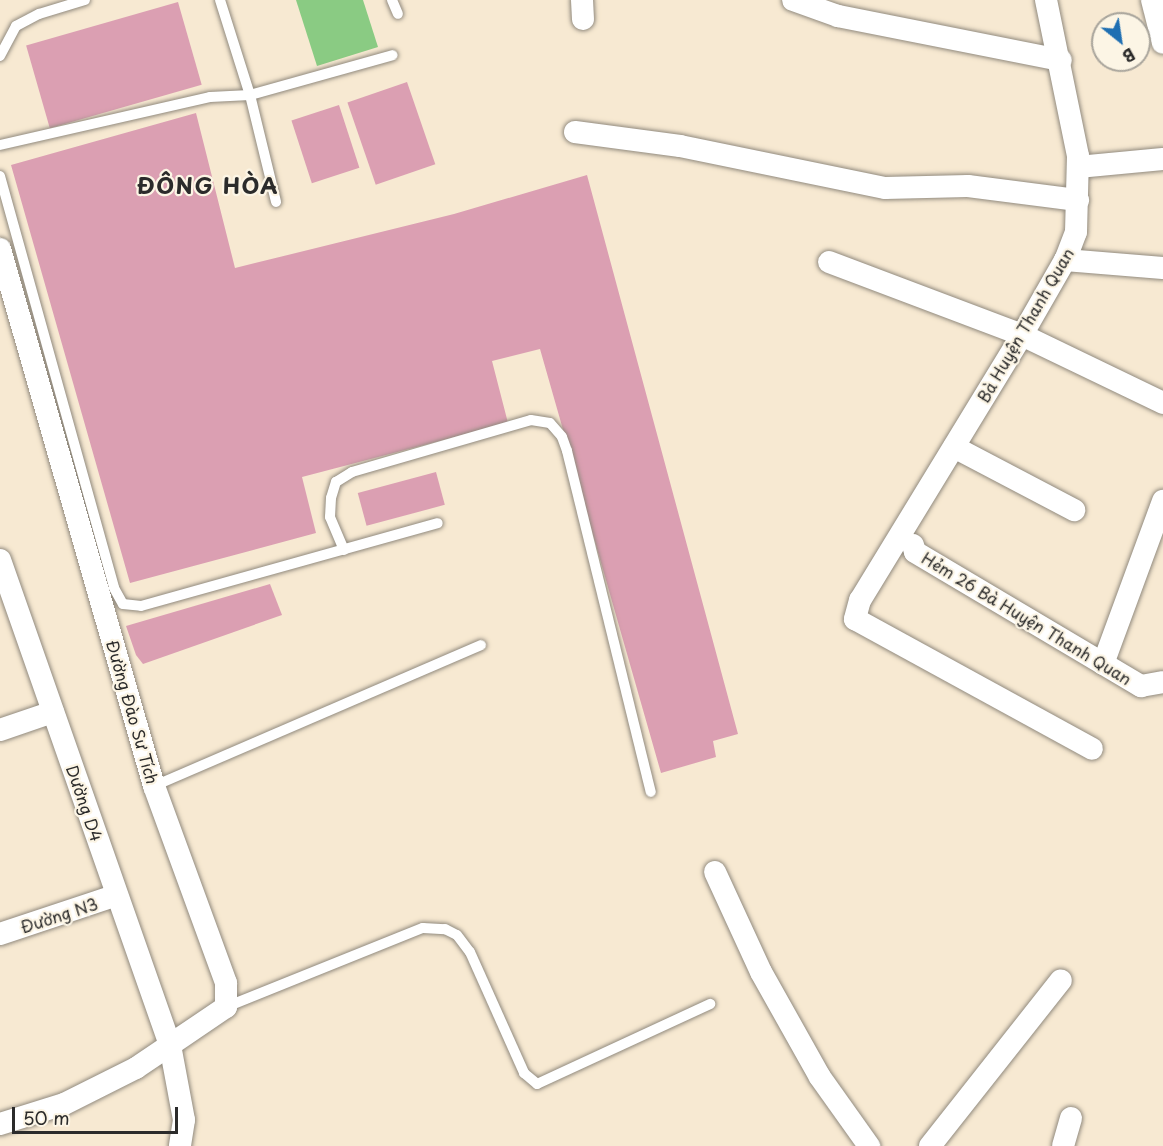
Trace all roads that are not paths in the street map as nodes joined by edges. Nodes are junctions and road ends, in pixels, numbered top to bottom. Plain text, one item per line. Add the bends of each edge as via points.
1 (85, 0) edge
2 (220, 0) edge
3 (392, 0) edge
4 (793, 0) edge
5 (1046, 0) edge
6 (1152, 0) edge
7 (398, 14) dead end
8 (1163, 43) edge
9 (393, 55) dead end
10 (0, 56) edge
11 (1061, 60) junction
12 (250, 95) junction
13 (575, 132) dead end
14 (0, 145) edge
15 (1163, 159) edge
16 (1078, 167) junction
17 (0, 176) edge
18 (1078, 200) junction
19 (276, 202) dead end
20 (0, 249) edge
21 (1065, 260) junction
22 (829, 262) dead end
23 (1163, 268) edge
24 (1022, 335) junction
25 (1163, 403) edge
26 (954, 447) junction
27 (1163, 501) edge
28 (1074, 510) dead end
29 (438, 523) dead end
30 (905, 540) junction
31 (344, 550) junction
32 (0, 560) edge
33 (481, 645) dead end
34 (1102, 664) junction
35 (1163, 682) edge
36 (53, 712) junction
37 (0, 730) edge
38 (1092, 749) dead end
39 (154, 786) junction
40 (651, 792) dead end
41 (715, 872) dead end
42 (117, 895) junction
43 (0, 934) edge
44 (1061, 980) dead end
45 (710, 1005) dead end
46 (226, 1007) junction
47 (170, 1045) junction
48 (1071, 1118) dead end
49 (0, 1124) edge
50 (180, 1146) edge
51 (869, 1146) edge
52 (930, 1146) edge
53 (1063, 1146) edge

1 - 10 lane via 39,14 16,26
2 - 12 lane
3 - 7 lane
4 - 11 street via 838,16
5 - 11 street, Bà Huyện Thanh Quan
6 - 8 street
9 - 12 lane
11 - 16 street, Bà Huyện Thanh Quan
12 - 14 lane via 210,97
12 - 19 lane
13 - 18 street via 680,146 885,188 968,186
15 - 16 street
16 - 18 street, Bà Huyện Thanh Quan
17 - 31 lane via 110,576 123,604 141,606
18 - 21 street, Bà Huyện Thanh Quan via 1076,232
20 - 39 street, Đường Đào Sư Tích
21 - 23 street
21 - 24 street, Bà Huyện Thanh Quan
22 - 24 street
24 - 25 street
24 - 26 street, Bà Huyện Thanh Quan
26 - 28 street
26 - 30 street, Bà Huyện Thanh Quan
27 - 34 street
29 - 31 lane
30 - 34 street, Hẻm 26 Bà Huyện Thanh Quan via 915,552
30 - 38 street, Bà Huyện Thanh Quan via 860,600 855,619
31 - 40 lane via 330,517 331,498 336,482 352,472 531,420 549,423 562,437 567,452
32 - 36 street, Dường D4
33 - 39 lane
34 - 35 street, Hẻm 26 Bà Huyện Thanh Quan via 1141,686
36 - 37 street
36 - 42 street, Dường D4
39 - 46 street, Đường Đào Sư Tích via 226,983
41 - 51 street via 820,1077
42 - 43 street, Đường N3
42 - 47 street, Dường D4
44 - 52 street
45 - 46 lane via 537,1084 524,1073 470,952 458,935 445,929 423,928
46 - 47 street
47 - 49 street via 136,1068 64,1104
47 - 50 street via 184,1120
48 - 53 street

